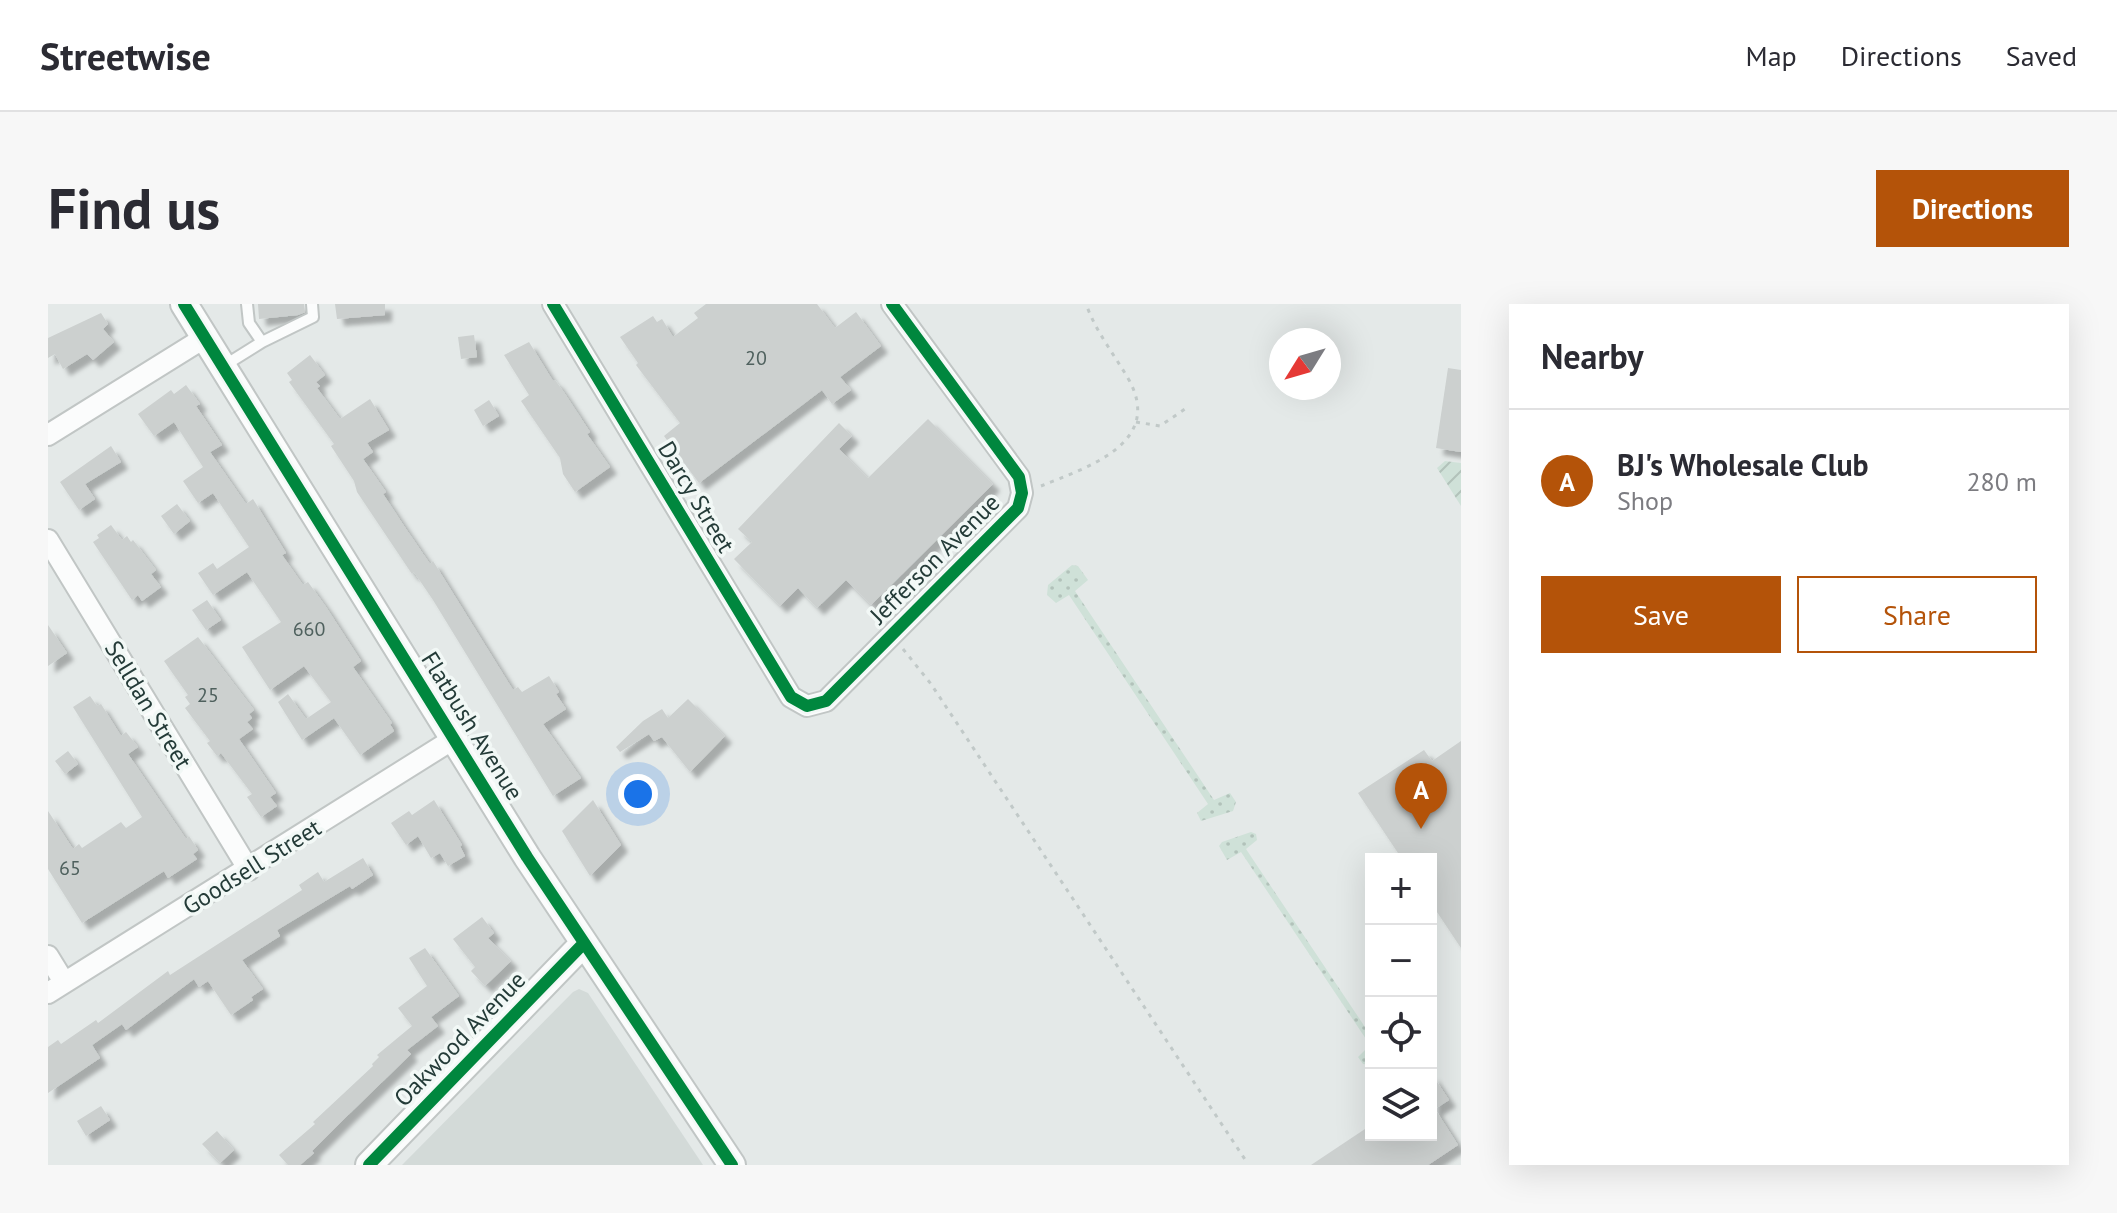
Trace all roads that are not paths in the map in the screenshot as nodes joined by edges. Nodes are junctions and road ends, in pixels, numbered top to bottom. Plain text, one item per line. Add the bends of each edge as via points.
1 (184, 304) edge
2 (247, 304) edge
3 (312, 304) edge
4 (553, 304) edge
5 (892, 304) edge
6 (204, 338) junction
7 (262, 342) junction
8 (222, 368) junction
9 (48, 435) edge
10 (48, 540) edge
11 (807, 706) joint
12 (455, 738) junction
13 (249, 870) junction
14 (583, 944) junction
15 (48, 956) edge
16 (56, 987) edge
17 (369, 1165) edge
18 (732, 1165) edge

1 - 6 street, Flatbush Avenue
2 - 7 lane via 249,323
3 - 7 lane via 313,317
4 - 11 street, Darcy Street via 791,697
5 - 11 street, Jefferson Avenue via 1019,477 1022,493 1018,508 826,701
6 - 8 street, Flatbush Avenue
6 - 9 street
7 - 8 lane
8 - 12 street, Flatbush Avenue
10 - 13 street, Selldan Street
12 - 13 street, Goodsell Street
12 - 14 street, Flatbush Avenue
13 - 16 street, Goodsell Street
14 - 17 street, Oakwood Avenue
14 - 18 street, Flatbush Avenue
15 - 16 street

